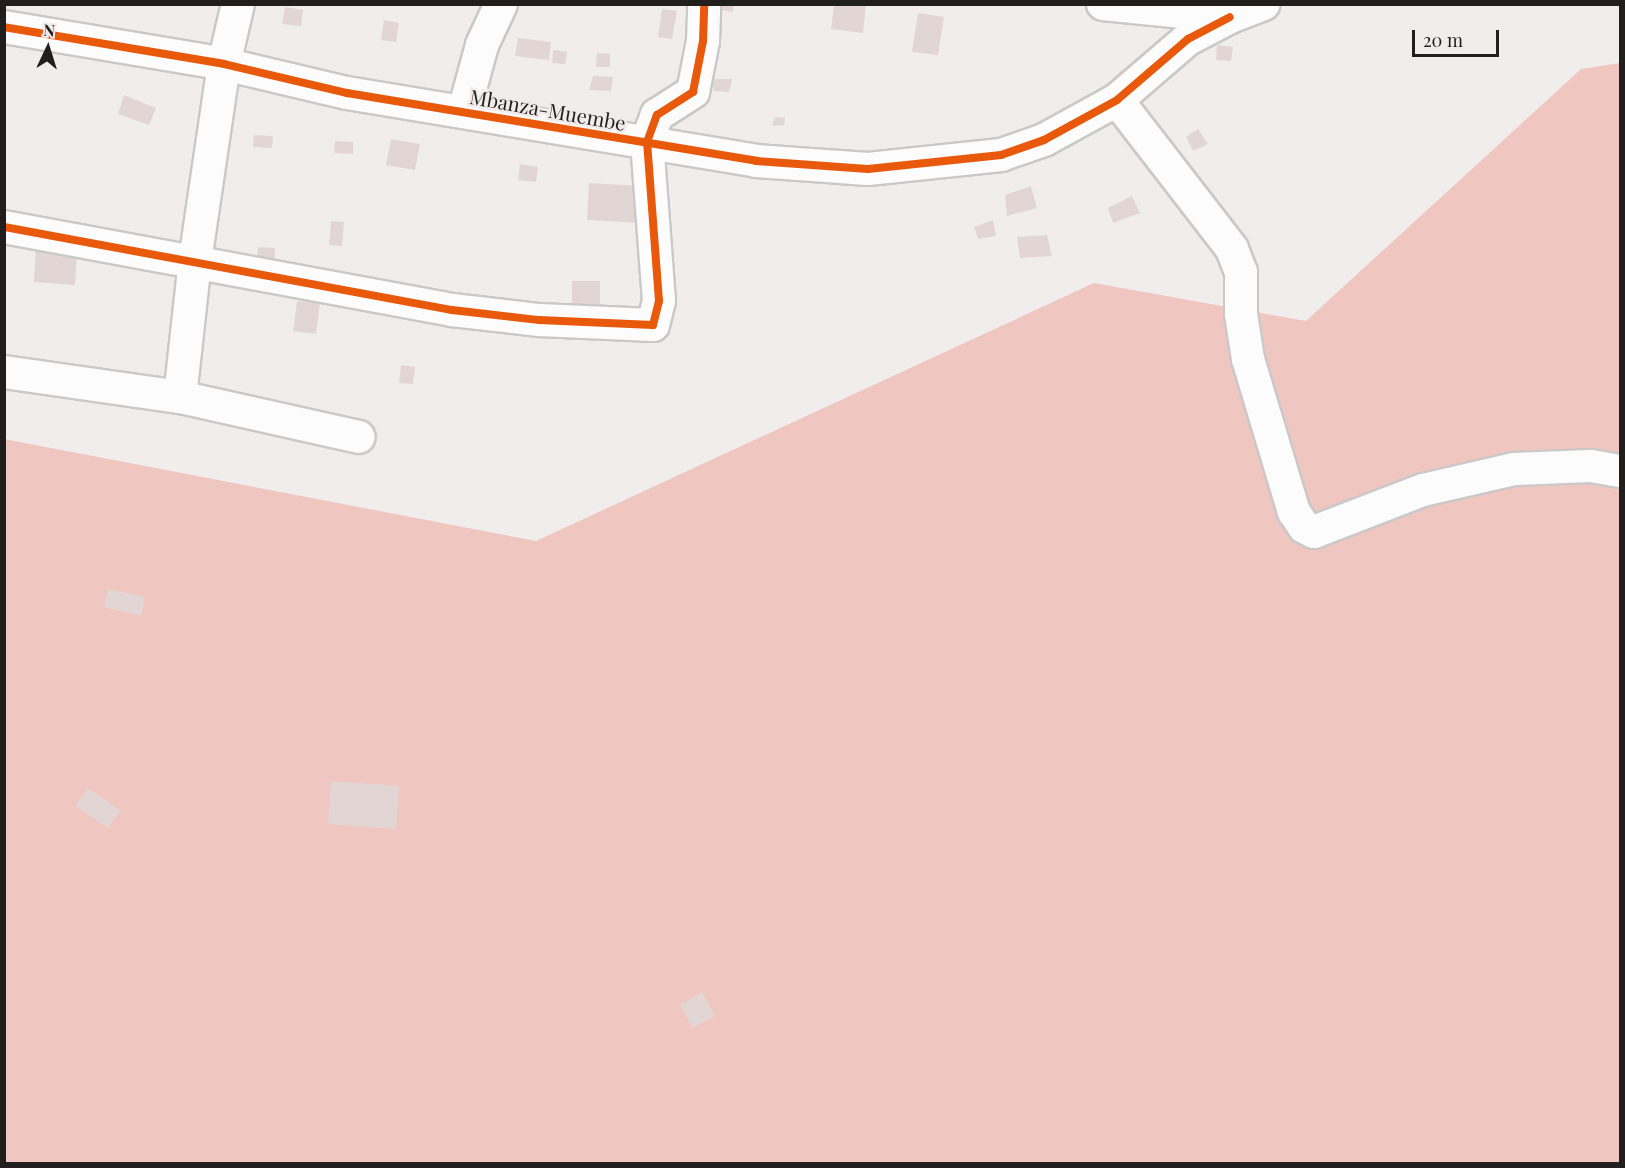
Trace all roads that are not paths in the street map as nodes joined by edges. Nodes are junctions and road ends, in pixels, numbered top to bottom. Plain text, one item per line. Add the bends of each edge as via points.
1 (238, 4) edge
2 (501, 4) edge
3 (704, 4) edge
4 (1102, 4) edge
5 (1264, 4) edge
6 (1230, 17) junction
7 (4, 27) edge
8 (224, 64) junction
9 (1118, 100) junction
10 (464, 111) junction
11 (647, 142) junction
12 (4, 227) edge
13 (195, 261) junction
14 (4, 372) edge
15 (180, 398) junction
16 (359, 437) dead end
17 (1620, 471) edge

1 - 8 street
2 - 10 street via 482,45
3 - 11 street via 703,41 693,92 657,115
4 - 6 street
5 - 6 street, Mbanza-Muembe
6 - 9 street, Mbanza-Muembe via 1188,39
7 - 8 street, Mbanza-Muembe
8 - 10 street, Mbanza-Muembe via 347,93
8 - 13 street
9 - 11 street, Mbanza-Muembe via 1044,140 1001,155 868,170 812,167
9 - 17 street via 1232,249 1241,272 1241,314 1248,359 1294,512 1304,527 1314,532 1423,490 1514,469 1591,466
10 - 11 street, Mbanza-Muembe
11 - 13 street via 659,301 653,325 539,320 452,310
12 - 13 street
13 - 15 street
14 - 15 street
15 - 16 street

